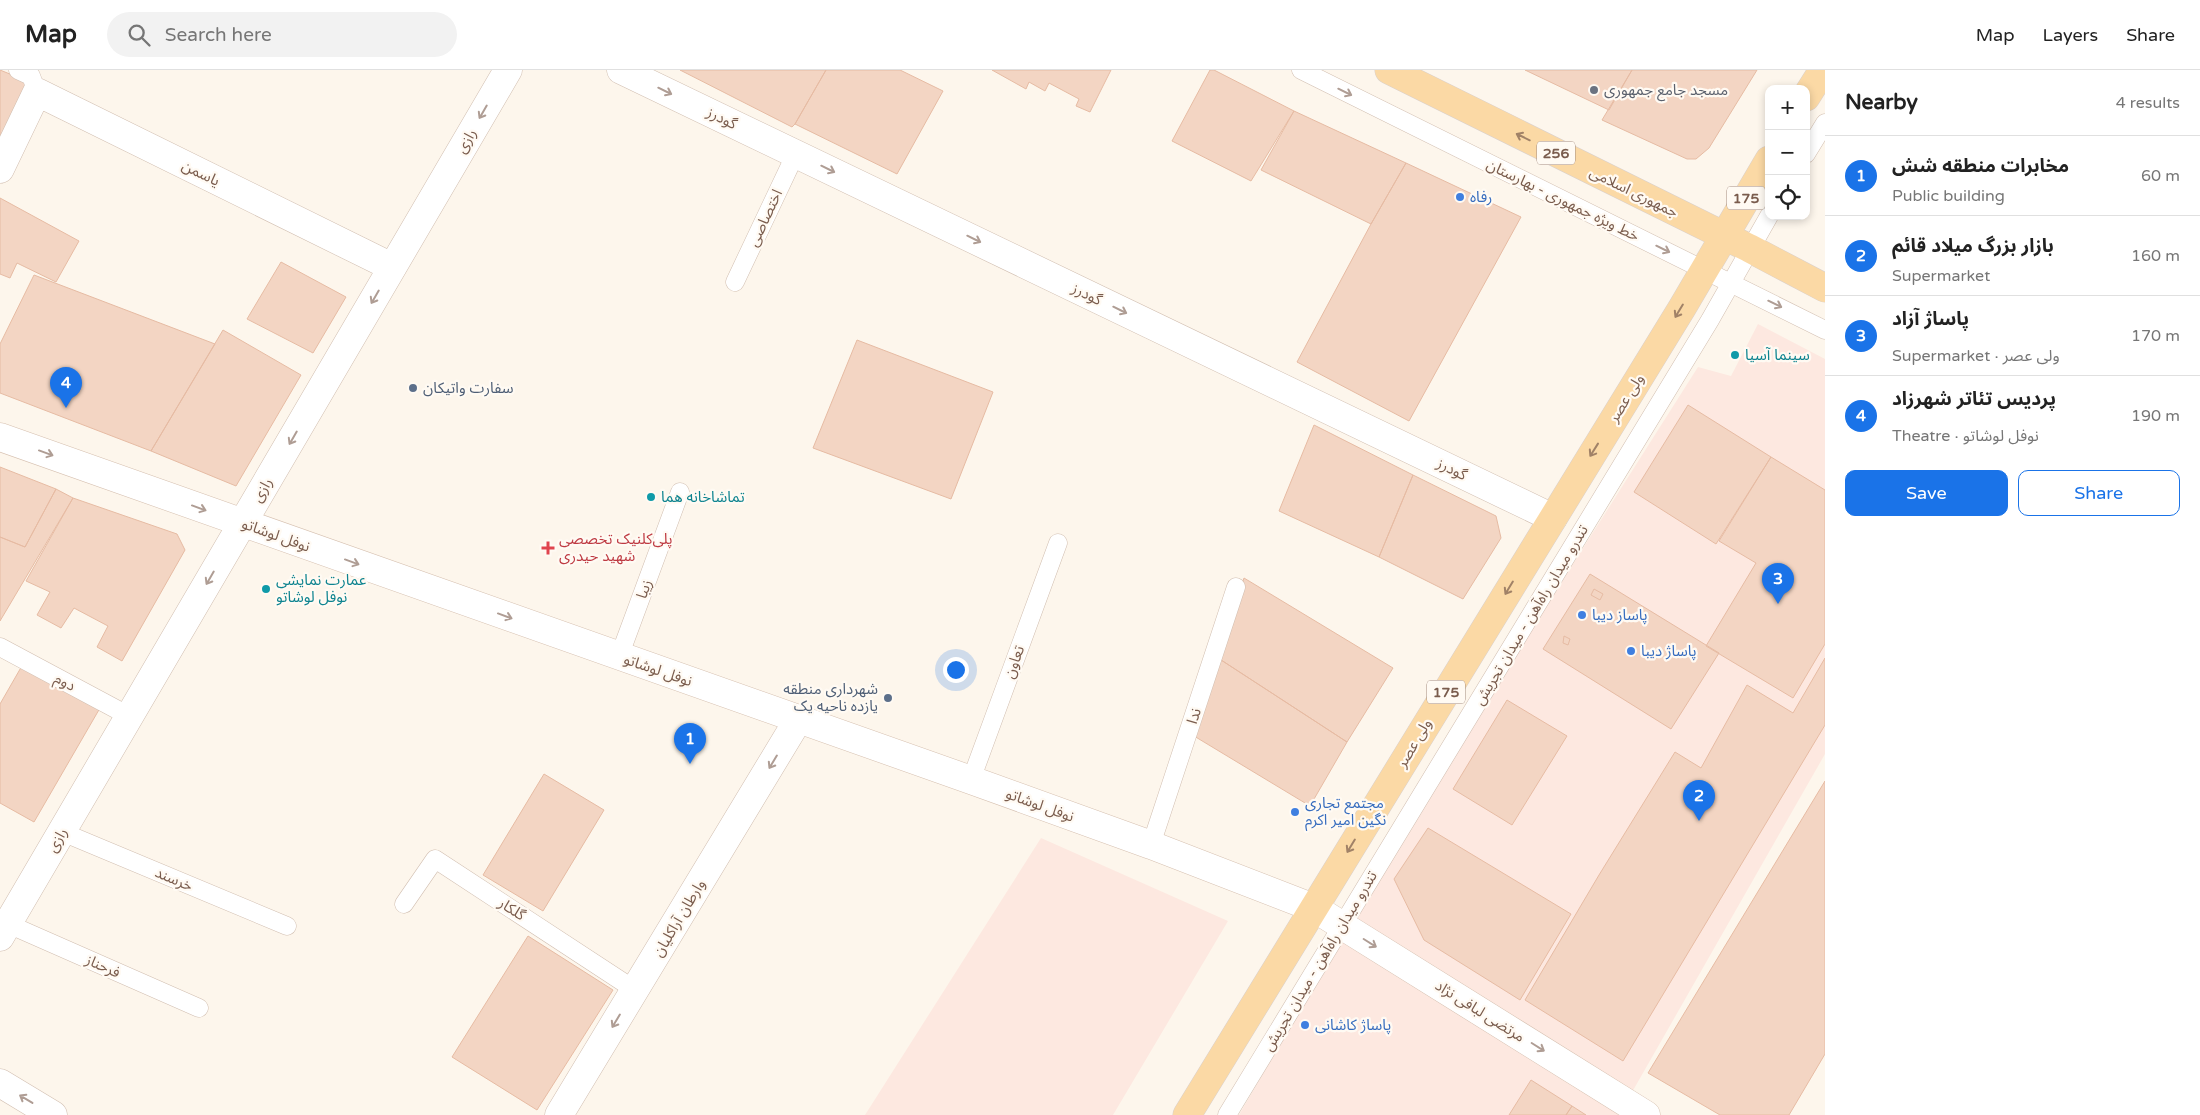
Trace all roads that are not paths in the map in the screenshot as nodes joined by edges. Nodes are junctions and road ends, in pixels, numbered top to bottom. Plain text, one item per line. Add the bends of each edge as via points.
1 (18, 70) edge
2 (508, 70) edge
3 (621, 70) edge
4 (1301, 70) edge
5 (1389, 70) edge
6 (1823, 70) edge
7 (1810, 91) edge
8 (37, 92) junction
9 (1825, 123) edge
10 (1810, 147) edge
11 (796, 153) junction
12 (1765, 167) edge
13 (0, 169) edge
14 (1766, 220) edge
15 (1724, 237) junction
16 (1749, 248) junction
17 (392, 267) junction
18 (1704, 270) junction
19 (735, 282) dead end
20 (1731, 283) junction
21 (1825, 288) edge
22 (1825, 330) edge
23 (0, 437) edge
24 (680, 492) dead end
25 (1553, 518) junction
26 (242, 523) junction
27 (1058, 543) dead end
28 (1236, 586) dead end
29 (0, 647) edge
30 (619, 657) junction
31 (129, 716) junction
32 (798, 720) junction
33 (971, 780) junction
34 (62, 832) junction
35 (1151, 845) junction
36 (404, 904) dead end
37 (1314, 908) junction
38 (1342, 925) junction
39 (287, 926) dead end
40 (4, 930) edge
41 (635, 990) junction
42 (199, 1008) dead end
43 (0, 1083) edge
44 (53, 1115) edge
45 (559, 1115) edge
46 (1187, 1115) edge
47 (1227, 1115) edge
48 (1646, 1115) edge

1 - 8 lane, یاسمن via 31,76
2 -> 17 street, رازی
3 -> 11 street, گودرز
4 -> 18 lane, خط ویژه جمهوری - بهارستان
15 -> 5 main road, جمهوری اسلامی / 256
6 - 7 main road
8 - 13 street
8 - 17 street, یاسمن
9 - 10 lane
11 - 19 lane, اختصاصی
11 -> 25 street, گودرز
12 - 15 main road, 175
14 - 16 lane, تندرو میدان راه‌آهن - میدان تجریش
15 - 16 main road, جمهوری اسلامی / 256
15 - 18 main road, 175
16 - 20 lane, تندرو میدان راه‌آهن - میدان تجریش
16 - 21 main road, جمهوری اسلامی / 256
17 -> 26 street, رازی
18 - 20 lane, خط ویژه جمهوری - بهارستان
18 -> 25 main road, ولی عصر / 175
20 -> 22 lane, خط ویژه جمهوری - بهارستان
20 - 38 lane, تندرو میدان راه‌آهن - میدان تجریش
23 -> 26 street, نوفل لوشاتو
24 - 30 lane, زیبا
25 -> 37 main road, ولی عصر / 175
26 -> 30 street, نوفل لوشاتو
26 -> 31 street, رازی
27 - 33 lane, تعاون
28 - 35 lane, ندا
29 - 31 lane, دوم
30 - 32 street, نوفل لوشاتو
31 - 34 street, رازی
32 - 33 street, نوفل لوشاتو
32 -> 41 street, وارطان آراکلیان
33 - 35 street, نوفل لوشاتو
34 - 39 lane, خرسند
34 - 40 street, رازی
35 - 37 street, نوفل لوشاتو
36 - 41 lane, گلکار via 435,859
37 - 38 street, مرتضی لبافی نژاد
37 - 46 main road, ولی عصر / 175
38 - 47 lane, تندرو میدان راه‌آهن - میدان تجریش
38 -> 48 street, مرتضی لبافی نژاد
40 - 42 lane, فرحناز
41 -> 45 street, وارطان آراکلیان
44 -> 43 street

